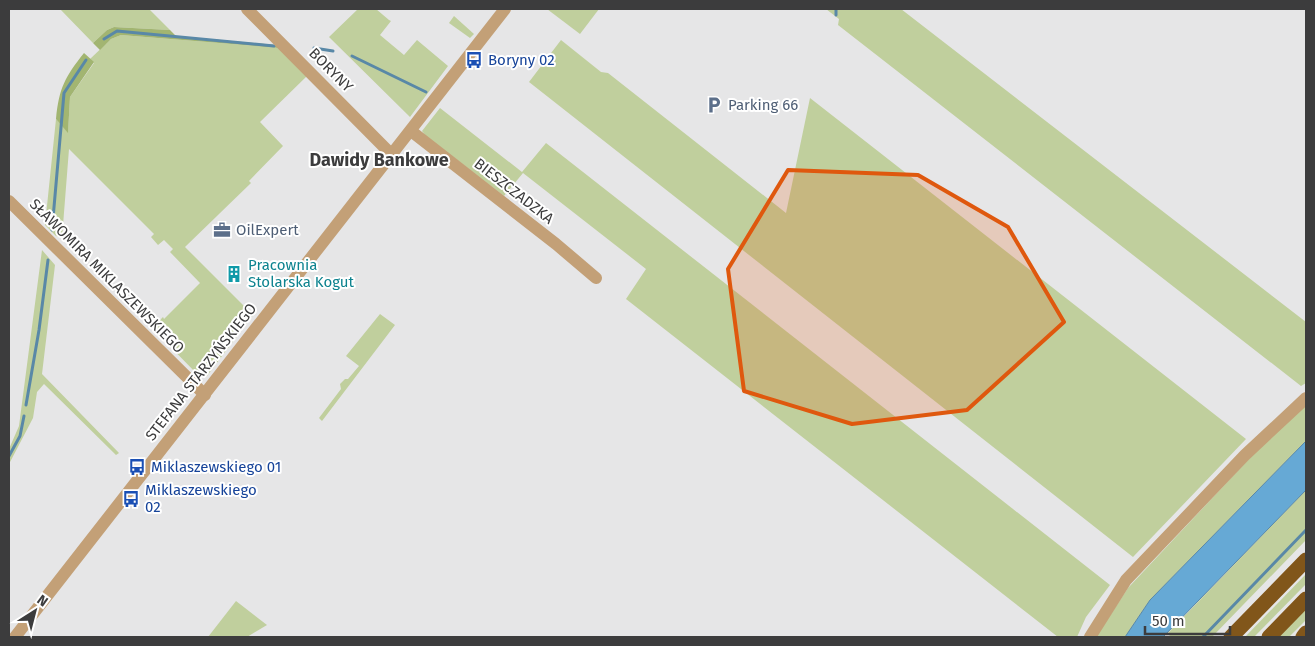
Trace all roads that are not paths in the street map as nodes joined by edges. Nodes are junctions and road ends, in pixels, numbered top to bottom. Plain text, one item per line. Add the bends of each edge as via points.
1 (247, 9) edge
2 (505, 9) edge
3 (410, 131) junction
4 (392, 155) junction
5 (9, 201) edge
6 (596, 278) dead end
7 (205, 395) junction
8 (1306, 398) edge
9 (1306, 560) edge
10 (1306, 600) edge
11 (1306, 634) edge
12 (15, 637) edge
13 (1090, 637) edge
14 (1231, 637) edge
15 (1269, 637) edge
16 (1303, 637) edge

1 - 4 street, BORYNY
2 - 3 street, STEFANA STARZYŃSKIEGO
3 - 4 street, STEFANA STARZYŃSKIEGO
3 - 6 street, BIESZCZADZKA
4 - 7 street, STEFANA STARZYŃSKIEGO
5 - 7 street, SŁAWOMIRA MIKLASZEWSKIEGO
7 - 12 street, STEFANA STARZYŃSKIEGO
8 - 13 street via 1245,455 1126,580
9 - 14 highway
10 - 15 highway
11 - 16 highway

